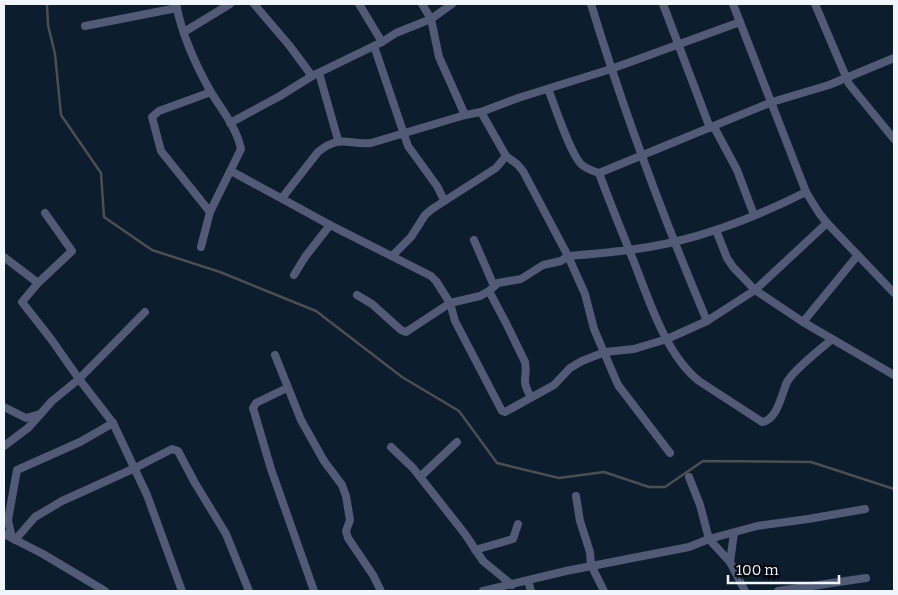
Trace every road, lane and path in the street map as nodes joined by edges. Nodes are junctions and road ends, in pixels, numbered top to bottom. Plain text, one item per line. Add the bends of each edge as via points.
1 (230, 4) edge
2 (254, 4) edge
3 (359, 4) edge
4 (422, 4) edge
5 (451, 4) edge
6 (591, 4) edge
7 (663, 4) edge
8 (734, 4) edge
9 (815, 4) edge
10 (176, 6) edge
11 (431, 19) junction
12 (740, 22) junction
13 (85, 26) dead end
14 (184, 32) junction
15 (679, 43) junction
16 (378, 44) junction
17 (894, 58) edge
18 (611, 69) junction
19 (316, 75) junction
20 (847, 78) junction
21 (548, 88) junction
22 (211, 92) junction
23 (772, 102) junction
24 (481, 112) junction
25 (465, 114) junction
26 (230, 123) junction
27 (712, 128) junction
28 (404, 132) junction
29 (894, 139) edge
30 (338, 140) junction
31 (506, 156) junction
32 (641, 157) junction
33 (231, 171) junction
34 (599, 173) junction
35 (806, 192) junction
36 (282, 198) junction
37 (444, 200) junction
38 (210, 212) junction
39 (45, 214) dead end
40 (754, 215) junction
41 (827, 223) junction
42 (330, 225) junction
43 (716, 230) junction
44 (474, 240) dead end
45 (673, 242) junction
46 (201, 247) dead end
47 (629, 249) junction
48 (858, 255) junction
49 (4, 256) edge
50 (392, 256) junction
51 (568, 256) junction
52 (294, 275) dead end
53 (38, 283) junction
54 (491, 289) junction
55 (755, 290) junction
56 (894, 293) edge
57 (357, 296) dead end
58 (450, 303) junction
59 (145, 312) dead end
60 (707, 321) junction
61 (802, 322) junction
62 (667, 339) junction
63 (832, 339) junction
64 (605, 352) junction
65 (275, 355) dead end
66 (894, 375) edge
67 (78, 379) junction
68 (287, 388) junction
69 (531, 398) junction
70 (4, 406) edge
71 (40, 414) junction
72 (114, 423) junction
73 (457, 442) dead end
74 (4, 446) edge
75 (391, 447) dead end
76 (670, 453) dead end
77 (135, 468) junction
78 (420, 477) junction
79 (689, 477) dead end
80 (576, 496) dead end
81 (865, 509) dead end
82 (518, 524) dead end
83 (734, 533) junction
84 (4, 534) edge
85 (13, 539) junction
86 (709, 539) junction
87 (475, 550) junction
88 (730, 562) junction
89 (591, 565) junction
90 (866, 578) dead end
91 (528, 580) junction
92 (512, 585) junction
93 (105, 591) edge
94 (182, 591) edge
95 (249, 591) edge
96 (314, 591) edge
97 (381, 591) edge
98 (483, 591) edge
99 (531, 591) edge
100 (604, 591) edge
101 (745, 591) edge
102 (778, 591) edge

1 - 14 street
2 - 19 street
3 - 16 street
4 - 11 street
5 - 11 street
6 - 18 street
7 - 15 street
8 - 12 street
9 - 20 street
10 - 13 street
10 - 14 street
11 - 16 street
11 - 25 street via 439,57
12 - 15 street
12 - 23 street
14 - 22 street
15 - 18 street
15 - 27 street
16 - 19 street
16 - 28 street
17 - 20 street
18 - 21 street
18 - 32 street
19 - 26 street
19 - 30 street
20 - 23 street
20 - 29 street via 852,89
21 - 24 street
21 - 34 street via 574,153 581,164
22 - 26 street
22 - 38 street via 159,111 152,117 161,151
23 - 27 street
23 - 35 street
24 - 25 street
24 - 31 street
25 - 28 street
26 - 33 street via 241,149
27 - 32 street
27 - 40 street via 737,170
28 - 30 street via 371,143
28 - 37 street via 408,146
30 - 36 street via 318,152
31 - 37 street via 496,168
31 - 51 street via 523,171
32 - 34 street
32 - 45 street
33 - 36 street
33 - 38 street
34 - 47 street
35 - 40 street
35 - 41 street
36 - 42 street
37 - 50 street via 425,215 417,230
38 - 46 street
39 - 53 street via 72,251
40 - 43 street
41 - 48 street
41 - 55 street
42 - 50 street
42 - 52 street
43 - 45 street
43 - 55 street via 727,258
44 - 54 street
45 - 47 street
45 - 60 street
47 - 51 street
47 - 62 street
48 - 56 street
48 - 61 street
49 - 53 street
50 - 58 street via 431,276
51 - 54 street via 520,278 498,283
51 - 64 street
53 - 67 street via 22,302
54 - 58 street via 480,296
54 - 69 street via 525,362 524,385
55 - 60 street
55 - 61 street
57 - 58 street via 406,332
58 - 69 street via 454,321 502,411 509,411
59 - 67 street
60 - 62 street
61 - 63 street
62 - 63 street via 690,374 762,422 770,419 777,408 791,376
62 - 64 street via 634,349
63 - 66 street
64 - 69 street via 570,368 554,385
64 - 76 street via 618,385
65 - 68 street
67 - 71 street
67 - 72 street
68 - 96 street via 256,403 253,408
68 - 97 street via 319,453 342,485 350,520 346,531 348,538
70 - 71 street via 26,418
71 - 74 street
72 - 77 street
72 - 85 street via 17,470 8,520
73 - 78 street
75 - 78 street
77 - 85 street via 62,501 35,517
77 - 94 street
77 - 95 street via 172,449 178,451 226,534
78 - 87 street
79 - 86 street
80 - 89 street
81 - 83 street via 758,526
82 - 87 street via 513,538
83 - 86 street
83 - 88 street
84 - 85 street
85 - 93 street
86 - 88 street
86 - 89 street via 689,547
87 - 92 street
88 - 101 street
89 - 91 street
89 - 100 street
90 - 102 street
91 - 92 street
91 - 99 street
92 - 98 street

